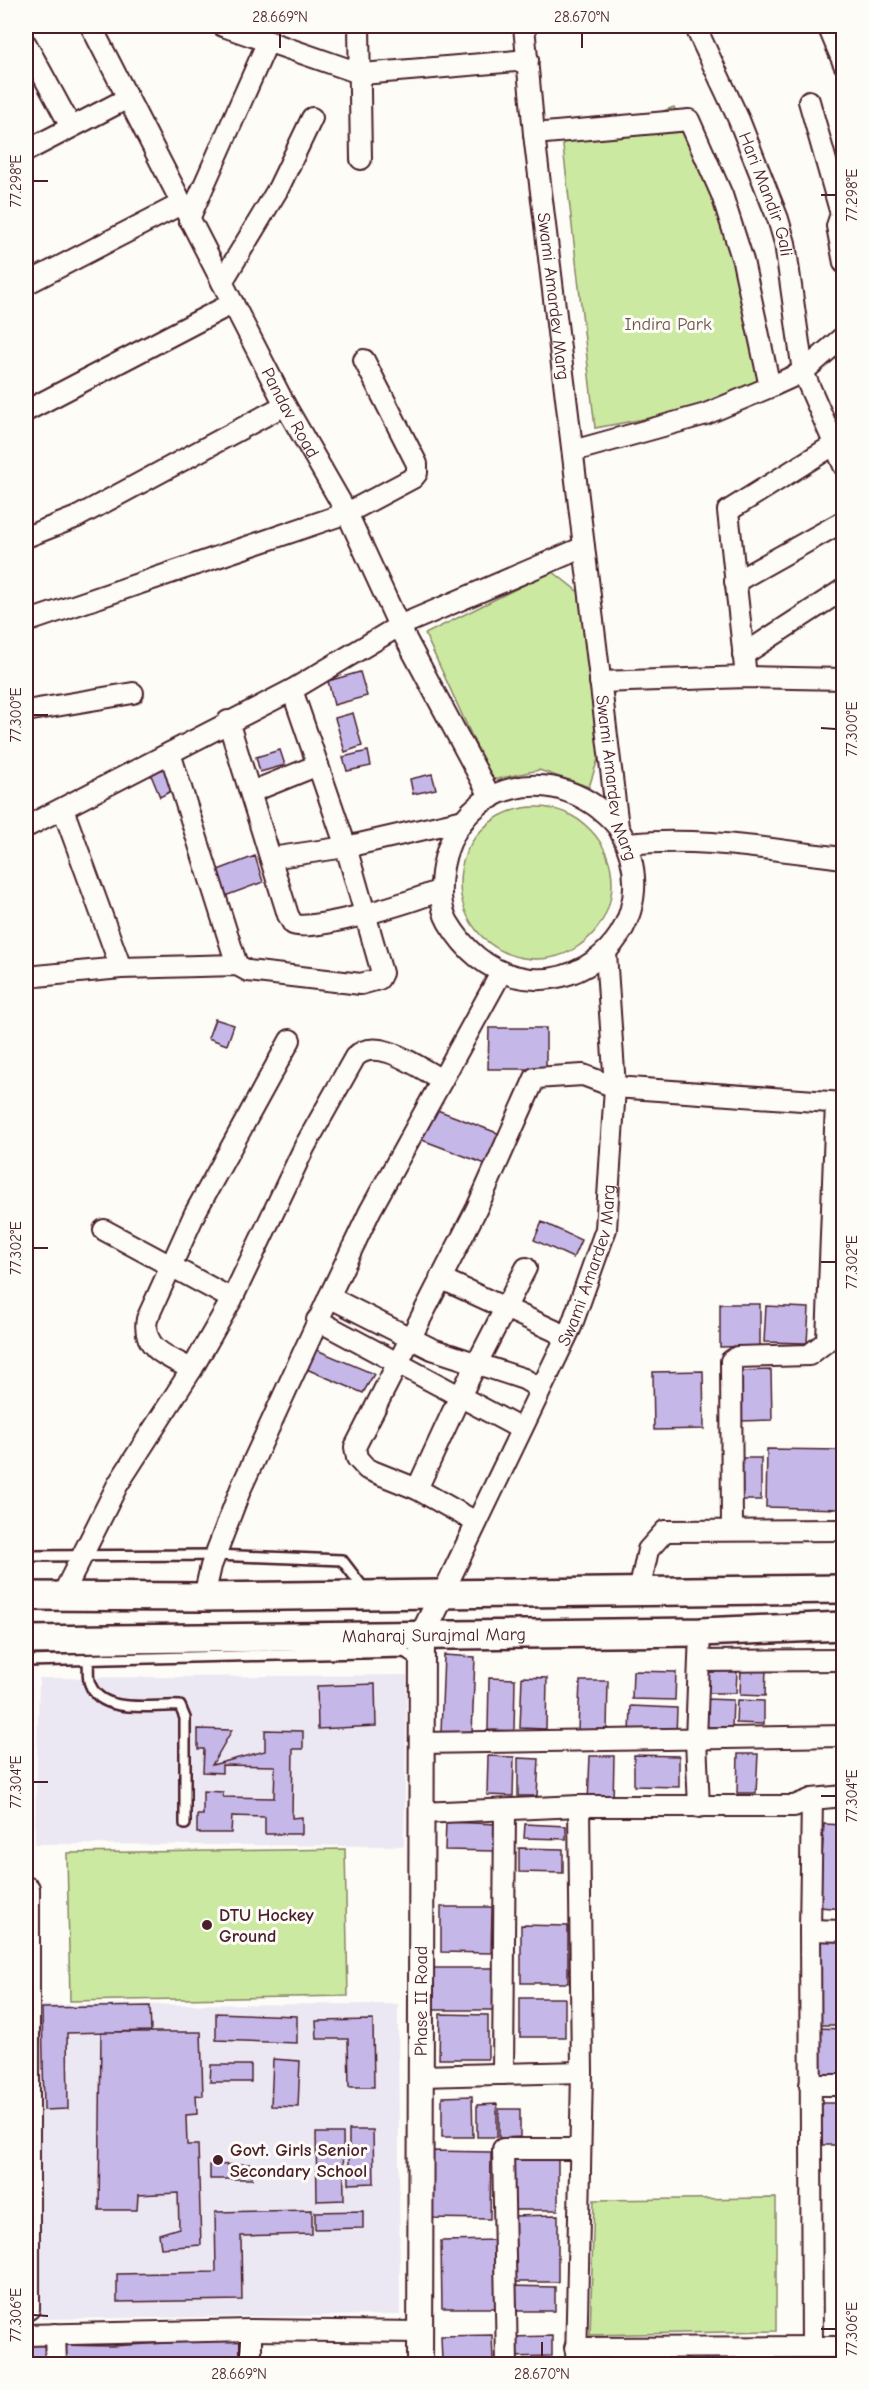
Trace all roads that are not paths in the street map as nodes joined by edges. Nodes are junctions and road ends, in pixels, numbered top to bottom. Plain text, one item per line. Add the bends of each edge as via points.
1 (91, 26) edge
2 (223, 26) edge
3 (359, 26) edge
4 (525, 26) edge
5 (695, 26) edge
6 (828, 26) edge
7 (268, 42) junction
8 (26, 44) edge
9 (528, 60) junction
10 (843, 64) edge
11 (362, 74) junction
12 (128, 98) junction
13 (809, 101) dead end
14 (312, 118) dead end
15 (71, 127) junction
16 (534, 134) junction
17 (26, 151) edge
18 (361, 159) dead end
19 (185, 212) junction
20 (843, 263) edge
21 (222, 282) junction
22 (26, 284) edge
23 (233, 303) junction
24 (843, 336) edge
25 (364, 360) dead end
26 (802, 372) junction
27 (770, 387) junction
28 (285, 405) junction
29 (26, 411) edge
30 (832, 446) junction
31 (573, 451) junction
32 (843, 466) edge
33 (347, 513) junction
34 (843, 521) edge
35 (26, 537) edge
36 (584, 547) junction
37 (735, 582) junction
38 (843, 589) edge
39 (26, 622) edge
40 (399, 626) junction
41 (743, 655) junction
42 (746, 677) junction
43 (843, 679) edge
44 (600, 682) junction
45 (292, 690) junction
46 (133, 693) dead end
47 (26, 711) edge
48 (228, 721) junction
49 (170, 753) junction
50 (318, 765) junction
51 (251, 792) junction
52 (491, 798) junction
53 (63, 809) junction
54 (464, 820) junction
55 (26, 827) edge
56 (623, 836) junction
57 (346, 847) junction
58 (271, 858) junction
59 (843, 858) edge
60 (440, 890) junction
61 (366, 913) junction
62 (606, 953) junction
63 (237, 965) junction
64 (121, 969) junction
65 (501, 973) junction
66 (26, 977) edge
67 (290, 1040) dead end
68 (442, 1080) junction
69 (615, 1086) junction
70 (840, 1103) edge
71 (104, 1230) dead end
72 (169, 1266) junction
73 (525, 1268) dead end
74 (440, 1278) junction
75 (329, 1297) junction
76 (232, 1299) junction
77 (506, 1308) junction
78 (317, 1320) junction
79 (566, 1336) junction
80 (409, 1337) junction
81 (396, 1363) junction
82 (477, 1364) junction
83 (192, 1369) junction
84 (539, 1388) junction
85 (459, 1398) junction
86 (521, 1429) junction
87 (417, 1489) junction
88 (476, 1522) junction
89 (732, 1530) junction
90 (843, 1530) edge
91 (82, 1555) junction
92 (26, 1556) edge
93 (214, 1556) junction
94 (843, 1589) edge
95 (639, 1592) junction
96 (442, 1595) junction
97 (26, 1596) edge
98 (62, 1596) junction
99 (369, 1596) junction
100 (204, 1597) junction
101 (843, 1626) edge
102 (700, 1632) junction
103 (26, 1640) edge
104 (422, 1650) junction
105 (700, 1660) junction
106 (843, 1660) edge
107 (26, 1661) edge
108 (88, 1661) junction
109 (843, 1736) edge
110 (696, 1740) junction
111 (421, 1743) junction
112 (843, 1796) edge
113 (812, 1799) junction
114 (579, 1806) junction
115 (699, 1807) junction
116 (506, 1810) junction
117 (421, 1813) junction
118 (185, 1824) dead end
119 (26, 1888) edge
120 (810, 1930) junction
121 (843, 1931) edge
122 (582, 2072) junction
123 (503, 2074) junction
124 (421, 2076) junction
125 (810, 2085) junction
126 (843, 2085) edge
127 (26, 2105) edge
128 (579, 2149) junction
129 (27, 2309) edge
130 (251, 2330) junction
131 (420, 2332) junction
132 (55, 2334) junction
133 (26, 2335) edge
134 (812, 2346) junction
135 (843, 2347) edge
136 (575, 2356) edge
137 (663, 2356) edge
138 (56, 2364) edge
139 (251, 2364) edge
140 (420, 2364) edge
141 (507, 2364) edge

1 - 12 street, Pandav Road
2 - 7 street
3 - 11 street
4 - 9 street, Swami Amardev Marg
5 - 26 street, Hari Mandir Gali via 739,120 778,219 785,243
6 - 10 street
7 - 11 street
7 - 19 street
8 - 15 street
9 - 11 street
9 - 16 street, Swami Amardev Marg
11 - 18 street
12 - 15 street
12 - 19 street, Pandav Road
13 - 20 street via 841,214 837,226
14 - 21 street via 278,189
15 - 17 street
16 - 27 street via 689,120 722,195 743,261
16 - 31 street, Swami Amardev Marg
19 - 21 street, Pandav Road
19 - 22 street
21 - 23 street, Pandav Road
23 - 28 street, Pandav Road
23 - 29 street
24 - 26 street
25 - 33 street via 417,464 417,473 407,483
26 - 27 street
26 - 30 street, Hari Mandir Gali
27 - 31 street via 706,414
28 - 33 street, Pandav Road
28 - 35 street via 77,517
30 - 32 street, Hari Mandir Gali
30 - 37 street via 728,511
31 - 36 street, Swami Amardev Marg
33 - 39 street
33 - 40 street, Pandav Road
34 - 37 street
36 - 40 street
36 - 44 street, Swami Amardev Marg
37 - 41 street
38 - 41 street
40 - 45 street
40 - 52 street, Pandav Road
41 - 42 street
42 - 43 street
42 - 44 street
44 - 56 street, Swami Amardev Marg
45 - 48 street
45 - 50 street
46 - 47 street
48 - 49 street
48 - 51 street
49 - 53 street
49 - 63 street
50 - 51 street
50 - 57 street
51 - 58 street
52 - 54 street
52 - 56 street via 514,788 557,787 593,802
53 - 55 street
53 - 64 street
54 - 57 street
54 - 60 street via 444,860
56 - 59 street
56 - 62 street, Swami Amardev Marg via 635,881 631,911
57 - 58 street
57 - 61 street
58 - 61 street via 293,924 304,926
60 - 61 street
60 - 65 street via 447,920 468,951
61 - 63 street via 382,973 372,982 291,977 248,971
62 - 65 street via 588,966 555,978 532,980
62 - 69 street, Swami Amardev Marg
63 - 64 street
64 - 66 street
65 - 68 street
67 - 72 street
68 - 75 street via 370,1211
68 - 76 street via 380,1048 362,1050 355,1057 305,1146
69 - 70 street
69 - 74 street via 583,1075 535,1078 477,1208
69 - 79 street, Swami Amardev Marg via 606,1228
70 - 89 street via 827,1341 809,1355 737,1357 731,1361
71 - 72 street
72 - 76 street
72 - 83 street via 147,1319 147,1335 158,1352
73 - 77 street
74 - 77 street
74 - 80 street
75 - 78 street
75 - 80 street
76 - 83 street
77 - 79 street
77 - 82 street
78 - 81 street
78 - 93 street
79 - 84 street, Swami Amardev Marg
80 - 81 street
80 - 82 street
81 - 85 street
81 - 87 street via 355,1452 367,1468
82 - 84 street
82 - 85 street
83 - 91 street via 118,1484
84 - 86 street, Swami Amardev Marg
85 - 86 street
85 - 87 street
86 - 88 street, Swami Amardev Marg
87 - 88 street
88 - 96 street, Swami Amardev Marg
89 - 90 street
89 - 95 street via 665,1531 648,1550
91 - 92 lane
91 - 93 lane
91 - 98 street
93 - 99 lane via 342,1560
93 - 100 street
94 - 95 main road
95 - 96 main road
96 - 99 main road
96 - 104 street
97 - 98 main road
98 - 100 main road
99 - 100 main road
101 - 102 main road, Maharaj Surajmal Marg
102 - 104 main road, Maharaj Surajmal Marg
102 - 105 street
103 - 104 main road, Maharaj Surajmal Marg
104 - 108 lane
104 - 111 street, Phase II Road
105 - 106 street
105 - 110 street
107 - 108 lane
108 - 118 lane via 89,1683 99,1699 119,1705 180,1706 185,1718
109 - 110 street
110 - 111 street
110 - 115 street
111 - 117 street, Phase II Road
112 - 113 street
113 - 115 street via 794,1806
113 - 120 street
114 - 115 street
114 - 116 street
114 - 122 street
116 - 117 street
116 - 123 street
117 - 124 street, Phase II Road
119 - 127 street
120 - 121 street
120 - 125 street
122 - 123 street
122 - 128 street
123 - 124 street
124 - 131 street, Phase II Road
125 - 126 street
125 - 134 street
127 - 129 street
128 - 136 street
128 - 141 street via 503,2149
130 - 131 street
130 - 132 street
130 - 139 street
131 - 140 street, Phase II Road
132 - 133 street
132 - 138 street
134 - 135 street
134 - 137 street
136 - 137 street

